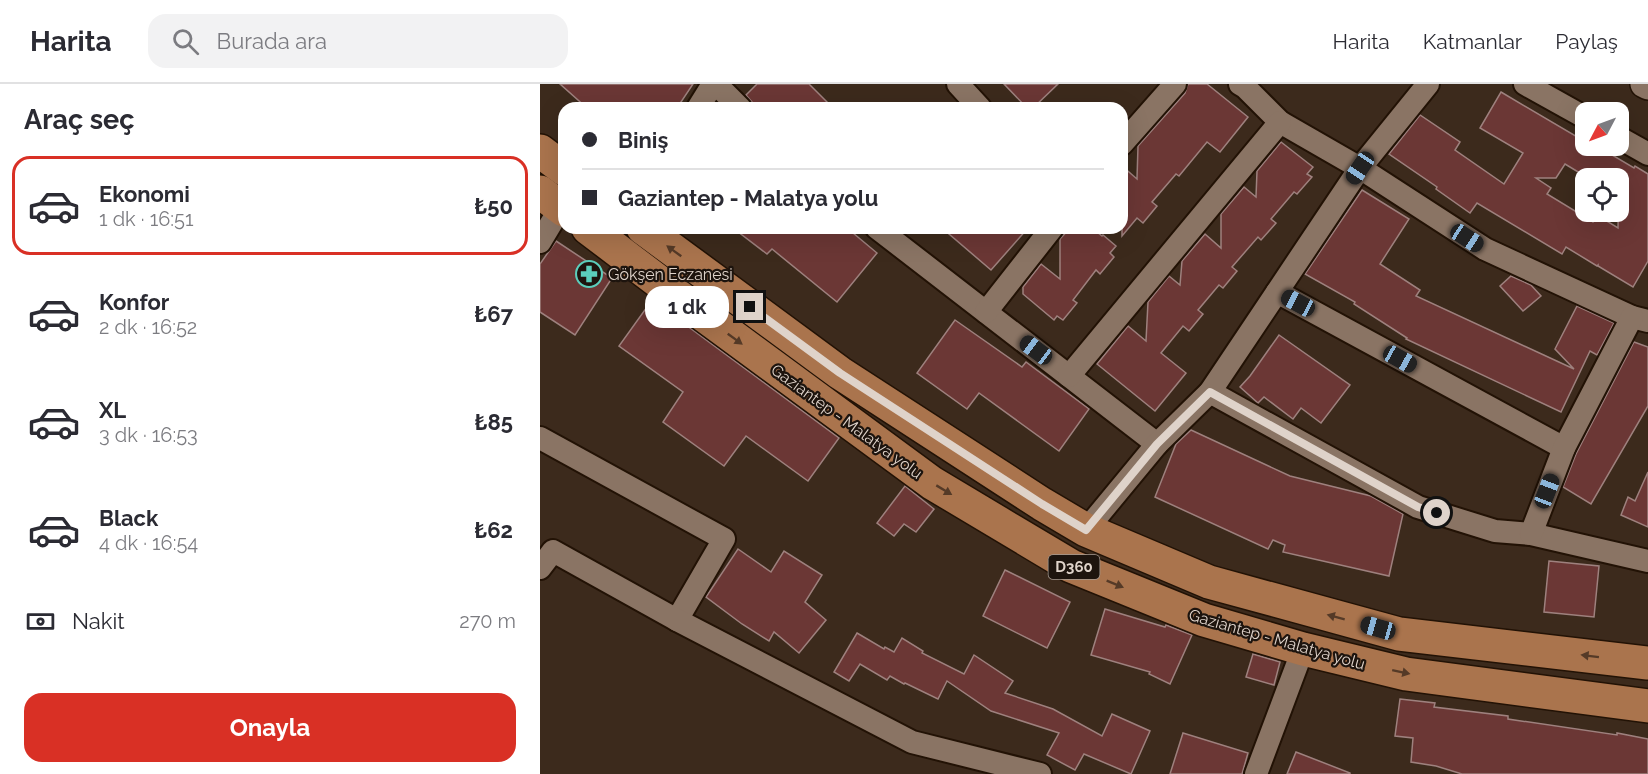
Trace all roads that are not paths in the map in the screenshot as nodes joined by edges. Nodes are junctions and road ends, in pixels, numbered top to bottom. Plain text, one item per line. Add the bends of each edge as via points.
1 (715, 84) edge
2 (958, 84) edge
3 (1175, 84) edge
4 (1240, 84) edge
5 (1428, 84) edge
6 (1525, 84) edge
7 (702, 102) edge
8 (734, 102) edge
9 (974, 102) edge
10 (1575, 112) edge
11 (1280, 122) junction
12 (1128, 137) edge
13 (1629, 143) edge
14 (540, 151) edge
15 (1648, 154) edge
16 (558, 164) edge
17 (1360, 168) junction
18 (555, 203) edge
19 (596, 234) edge
20 (651, 234) edge
21 (885, 234) edge
22 (1047, 234) edge
23 (540, 242) edge
24 (1277, 292) junction
25 (986, 312) junction
26 (1640, 319) edge
27 (1069, 376) junction
28 (1210, 392) junction
29 (540, 438) edge
30 (1157, 444) junction
31 (1564, 448) junction
32 (1086, 530) junction
33 (1531, 534) junction
34 (1648, 561) edge
35 (540, 568) edge
36 (677, 620) junction
37 (1303, 649) junction
38 (1648, 663) edge
39 (1648, 706) edge
40 (1040, 774) edge
41 (1256, 774) edge

1 - 7 street
1 - 8 street
2 - 9 street
3 - 12 street
4 - 11 street
5 - 17 street
6 - 10 street
11 - 17 street
11 - 27 street
13 - 15 street
14 - 16 highway
17 - 24 street
17 - 26 street via 1485,249
18 - 23 street
19 -> 37 highway, Gaziantep - Malatya yolu / D360 via 932,483 1071,566 1204,620
32 -> 20 highway, Gaziantep - Malatya yolu / D360 via 840,373
21 - 25 street
22 - 25 street
24 - 28 street
24 - 31 street
25 - 27 street
26 - 31 street
27 - 30 street
28 - 30 street
28 - 33 street via 1418,507 1495,531
29 - 36 street via 724,539
30 - 32 street
31 - 33 street
38 -> 32 highway, Gaziantep - Malatya yolu / D360 via 1399,634 1209,582
33 - 34 street
35 - 36 street via 553,550
36 - 40 street via 912,742
37 -> 39 highway, Gaziantep - Malatya yolu / D360 via 1406,674
37 - 41 street

